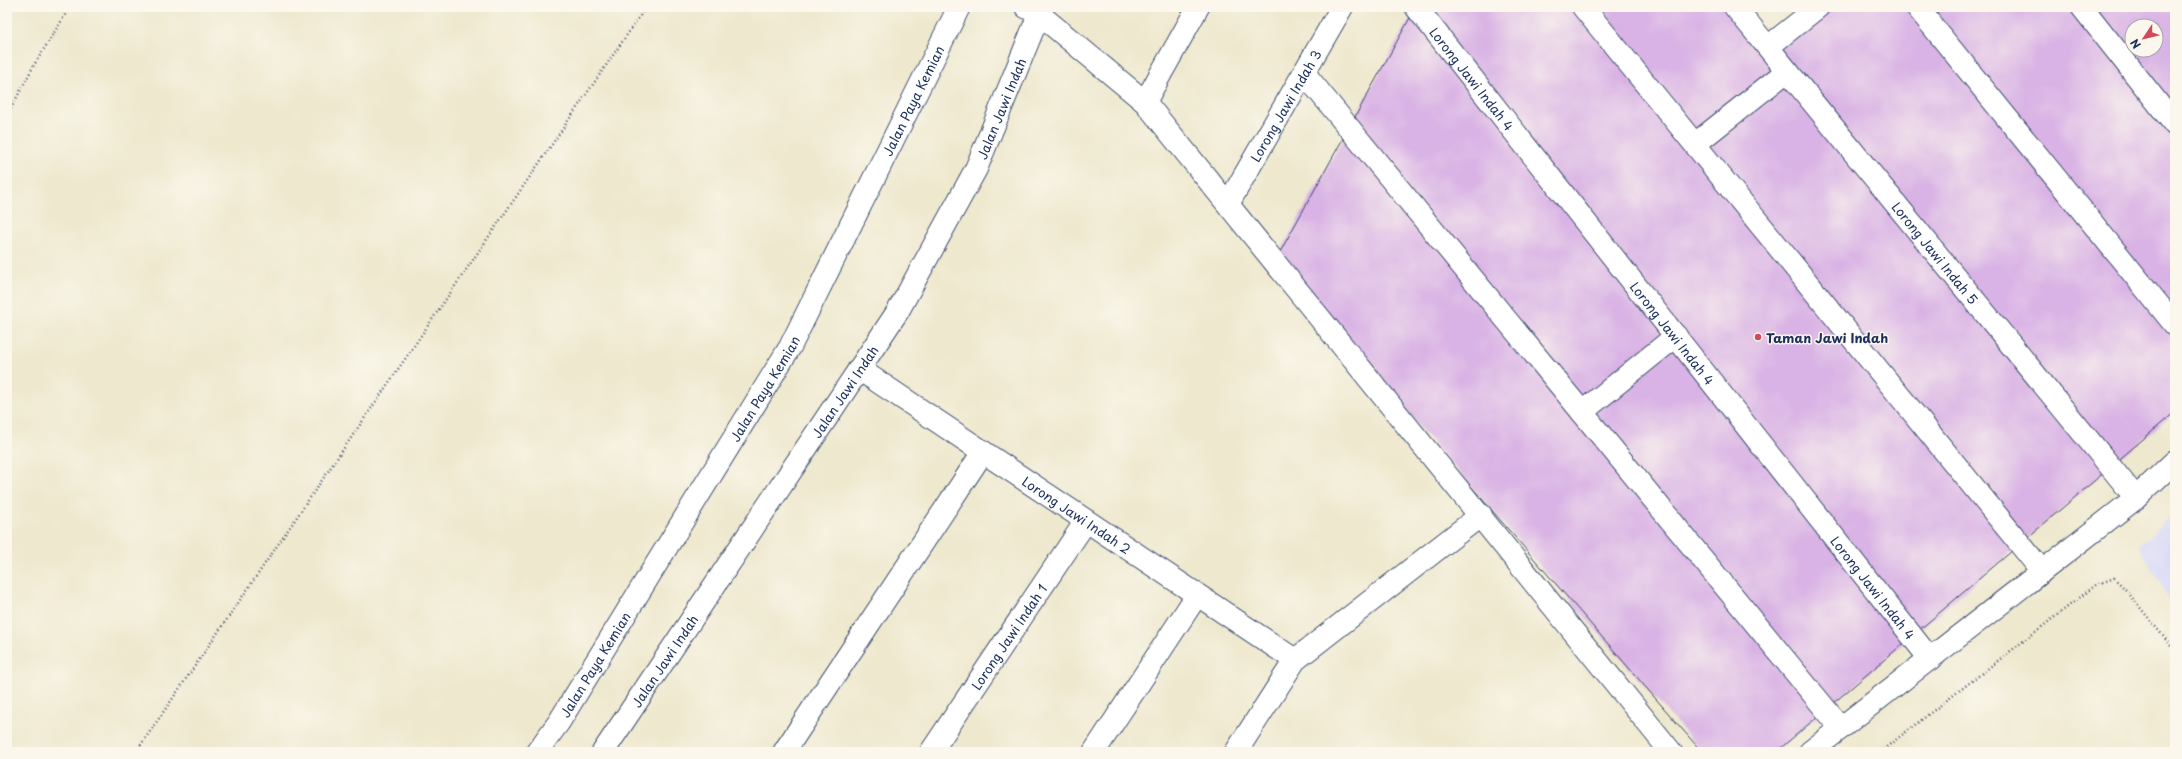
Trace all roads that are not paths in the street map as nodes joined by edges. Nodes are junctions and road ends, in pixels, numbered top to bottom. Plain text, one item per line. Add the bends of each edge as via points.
1 (959, 7) edge
2 (1198, 7) edge
3 (1342, 7) edge
4 (1416, 7) edge
5 (1583, 7) edge
6 (1735, 7) edge
7 (1818, 7) edge
8 (1917, 7) edge
9 (2082, 7) edge
10 (1036, 9) edge
11 (1768, 47) junction
12 (1787, 71) junction
13 (1304, 73) junction
14 (1145, 102) junction
15 (2175, 126) edge
16 (1695, 144) junction
17 (1228, 204) junction
18 (2175, 325) edge
19 (1676, 336) junction
20 (859, 369) junction
21 (1582, 412) junction
22 (983, 452) junction
23 (2175, 461) edge
24 (2136, 498) junction
25 (1480, 515) junction
26 (1086, 521) junction
27 (2042, 571) junction
28 (1197, 595) junction
29 (1930, 659) junction
30 (1295, 660) junction
31 (1841, 728) junction
32 (537, 752) edge
33 (603, 752) edge
34 (784, 752) edge
35 (930, 752) edge
36 (1094, 752) edge
37 (1236, 752) edge
38 (1671, 752) edge
39 (1810, 752) edge

1 - 32 street, Jalan Paya Kemian via 790,347 564,716
2 - 14 street
3 - 13 street, Lorong Jawi Indah 3
4 - 19 street, Lorong Jawi Indah 4
5 - 16 street
6 - 11 street, Lorong Jawi Indah 5
7 - 11 street
8 - 18 street
9 - 15 street
10 - 14 street
10 - 20 street, Jalan Jawi Indah via 976,168 898,311
11 - 12 street, Lorong Jawi Indah 5
12 - 16 street
12 - 24 street, Lorong Jawi Indah 5
13 - 17 street, Lorong Jawi Indah 3
13 - 21 street
14 - 17 street
16 - 27 street
17 - 25 street
19 - 21 street
19 - 29 street, Lorong Jawi Indah 4
20 - 22 street, Lorong Jawi Indah 2
20 - 33 street, Jalan Jawi Indah
21 - 31 street
22 - 26 street, Lorong Jawi Indah 2
22 - 34 street
23 - 24 street
24 - 27 street
25 - 30 street
25 - 38 street
26 - 28 street, Lorong Jawi Indah 2
26 - 35 street, Lorong Jawi Indah 1
27 - 29 street
28 - 30 street, Lorong Jawi Indah 2
28 - 36 street
29 - 31 street
30 - 37 street
31 - 39 street

